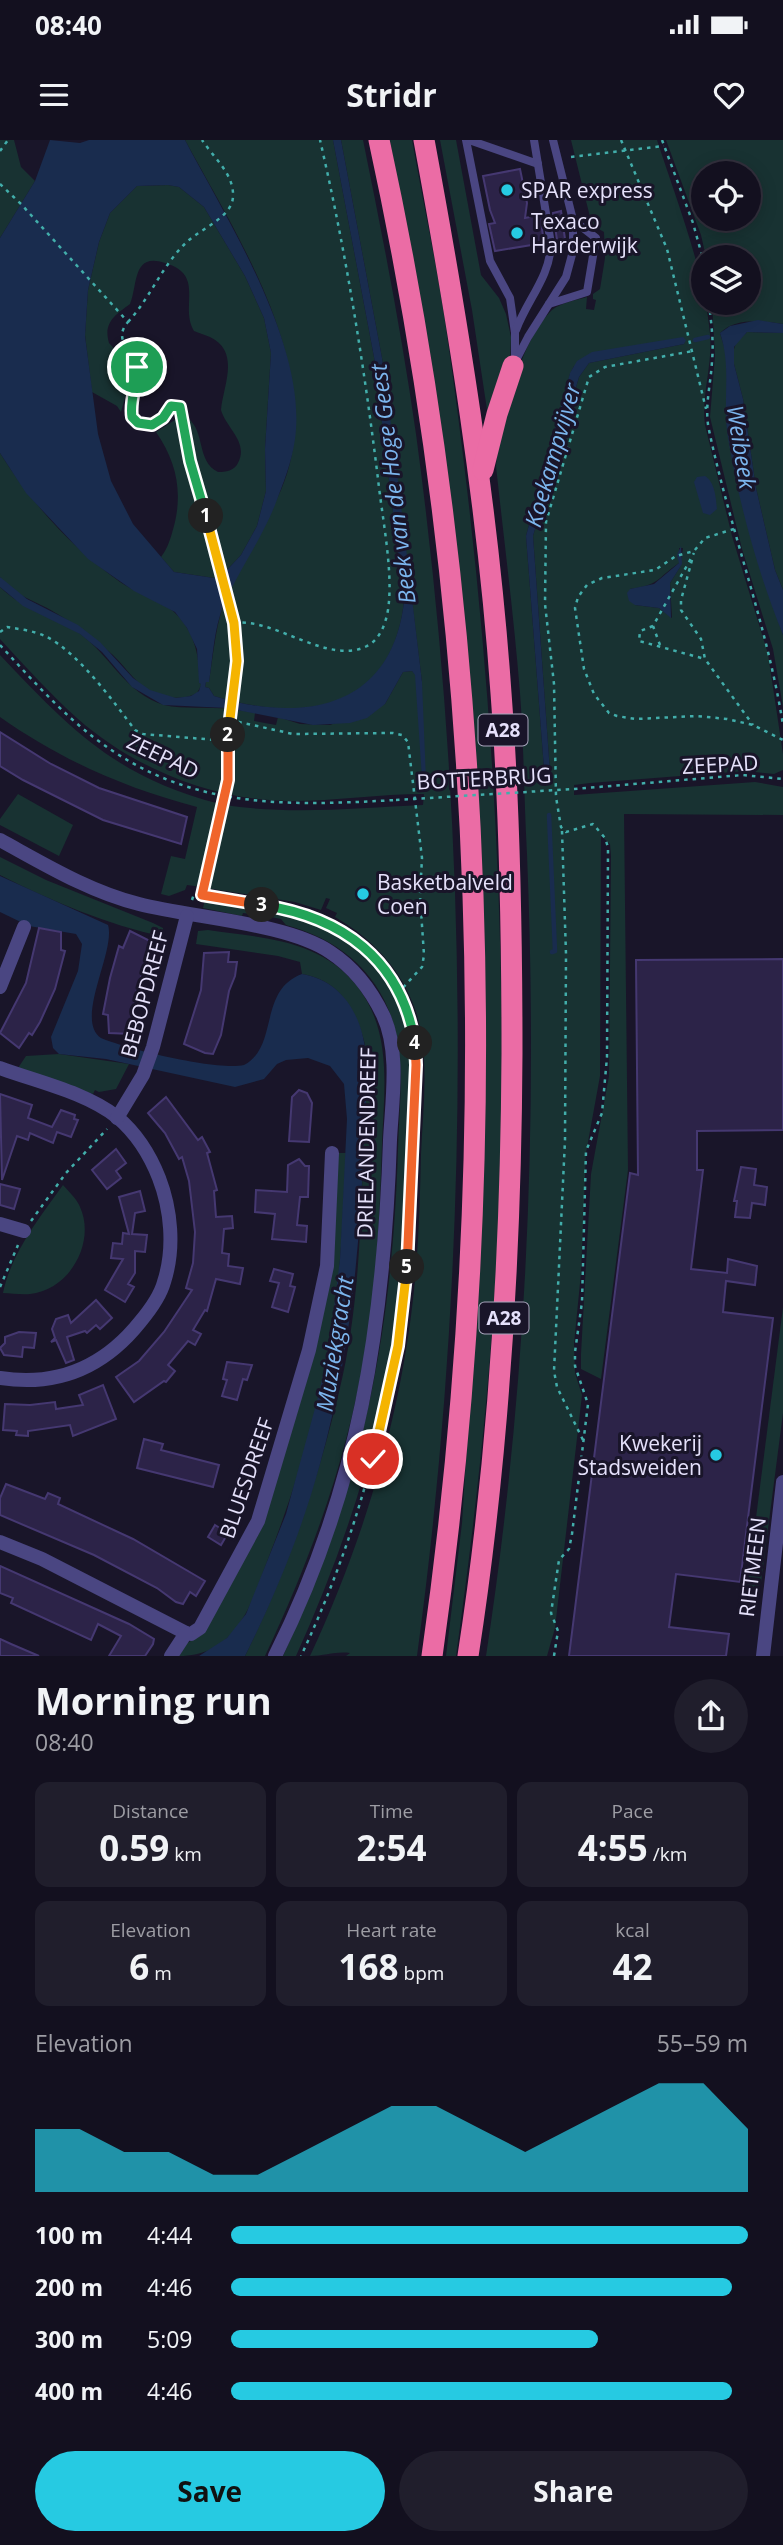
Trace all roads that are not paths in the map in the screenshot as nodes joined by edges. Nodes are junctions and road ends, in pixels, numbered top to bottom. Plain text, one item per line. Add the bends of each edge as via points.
1 (379, 140) edge
2 (424, 140) edge
3 (468, 140) edge
4 (534, 140) edge
5 (553, 140) edge
6 (538, 164) junction
7 (573, 220) junction
8 (549, 304) junction
9 (515, 332) junction
10 (513, 366) junction
11 (480, 482) junction
12 (0, 840) edge
13 (187, 916) junction
14 (24, 927) dead end
15 (0, 987) edge
16 (0, 1068) edge
17 (117, 1118) junction
18 (332, 1153) dead end
19 (0, 1224) edge
20 (24, 1231) road end
21 (0, 1378) edge
22 (783, 1482) edge
23 (781, 1508) edge
24 (0, 1542) edge
25 (186, 1633) junction
26 (171, 1656) edge
27 (275, 1656) edge
28 (432, 1656) edge
29 (468, 1656) edge
30 (763, 1656) edge

1 - 28 highway, A28 via 419,354 450,557 470,853 475,1023 471,1270
2 - 11 highway, A28
3 - 6 lane, A28
3 - 9 lane, A28 via 490,261 508,290
4 - 6 lane, A28
5 - 7 lane, A28
6 - 9 lane, A28 via 551,257
7 - 8 lane, A28 via 570,265
7 - 8 lane, A28 via 596,238 587,292
8 - 10 lane, A28
9 - 10 lane, A28
10 - 11 highway, A28
11 - 29 highway, A28 via 502,707 512,978 511,1159 499,1403
12 - 13 street, DRIELANDENDREEF via 100,891
13 - 17 street, BEBOPDREEF via 143,1076
13 - 27 street, DRIELANDENDREEF via 288,934 329,951 372,997 383,1016 392,1056 386,1242 369,1376 337,1502
14 - 15 street
16 - 17 street via 85,1099
17 - 21 street via 150,1154 167,1200 170,1242 164,1282 153,1305 105,1358 48,1379
18 - 25 street, BLUESDREEF via 322,1293 258,1521 201,1628
19 - 20 street
22 - 23 street, RIETMEEN
23 - 30 street, RIETMEEN
24 - 25 street
25 - 26 street, BLUESDREEF

